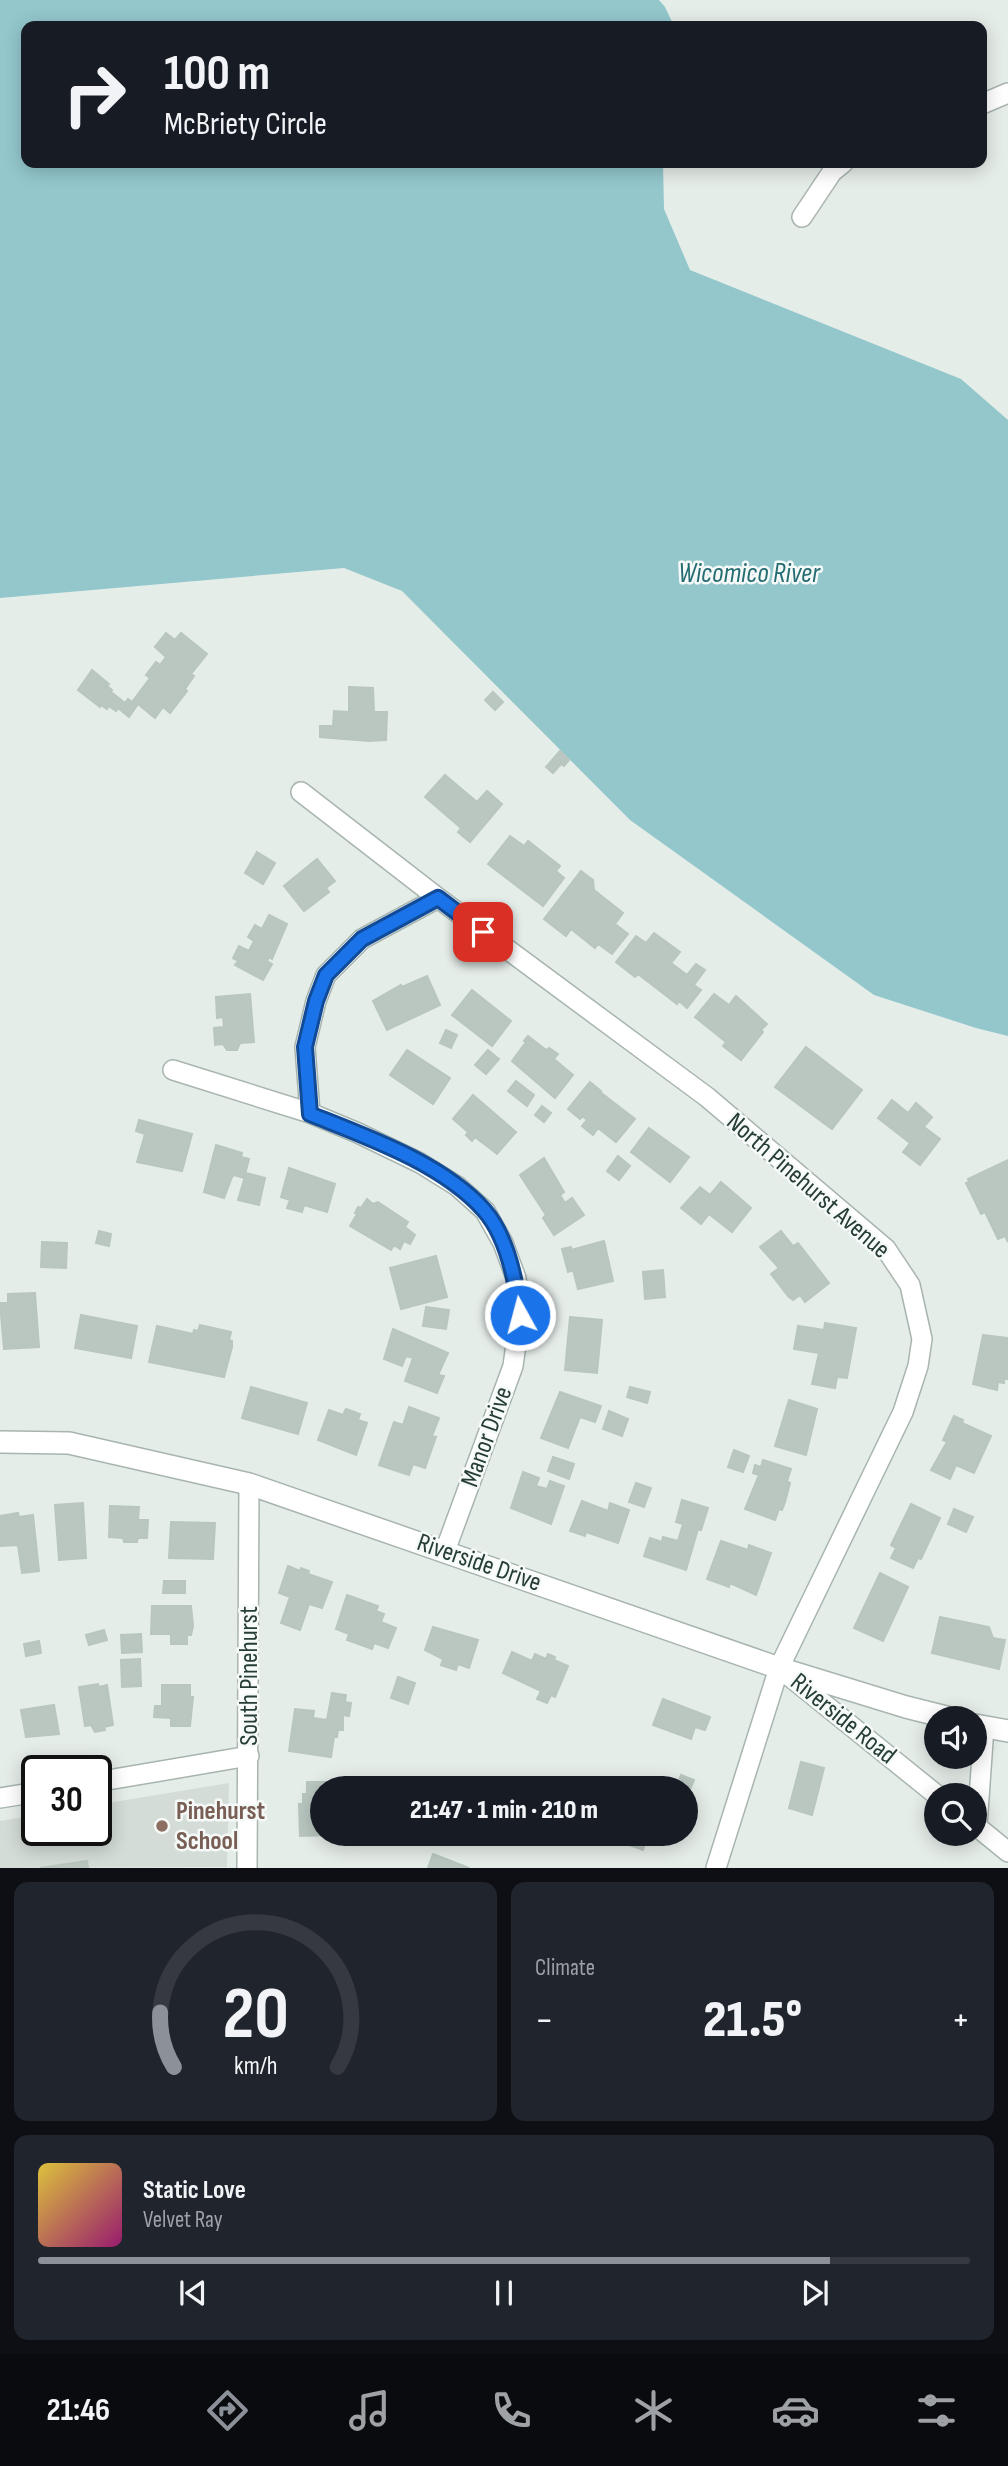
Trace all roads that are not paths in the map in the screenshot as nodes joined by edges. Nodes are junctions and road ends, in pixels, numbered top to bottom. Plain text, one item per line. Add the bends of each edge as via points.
1 (1008, 93) edge
2 (987, 102) edge
3 (837, 168) edge
4 (802, 217) dead end
5 (302, 792) dead end
6 (438, 898) junction
7 (173, 1070) dead end
8 (310, 1114) junction
9 (0, 1441) edge
10 (249, 1484) junction
11 (445, 1551) junction
12 (779, 1668) junction
13 (924, 1712) edge
14 (987, 1727) edge
15 (1008, 1731) edge
16 (249, 1756) junction
17 (112, 1779) edge
18 (924, 1785) edge
19 (21, 1795) edge
20 (0, 1798) edge
21 (987, 1834) edge
22 (1008, 1852) edge
23 (247, 1867) edge
24 (716, 1867) edge

1 - 2 street
3 - 4 street
5 - 6 street, North Pinehurst Avenue
6 - 8 street via 362,939 326,975 305,1047
6 - 12 street, North Pinehurst Avenue via 707,1097 886,1249 910,1285 922,1339 903,1412
7 - 8 street, Manor Drive
8 - 11 street, Manor Drive via 420,1163 457,1186 485,1211 516,1278 520,1315 513,1366
9 - 10 street, Riverside Drive via 69,1443
10 - 11 street, Riverside Drive
10 - 16 street, South Pinehurst
11 - 12 street, Riverside Drive
12 - 13 street, Riverside Drive
12 - 18 street, Riverside Road
12 - 24 street, North Pinehurst Avenue
14 - 15 street
16 - 17 street
16 - 23 street, South Pinehurst
19 - 20 street
21 - 22 street

